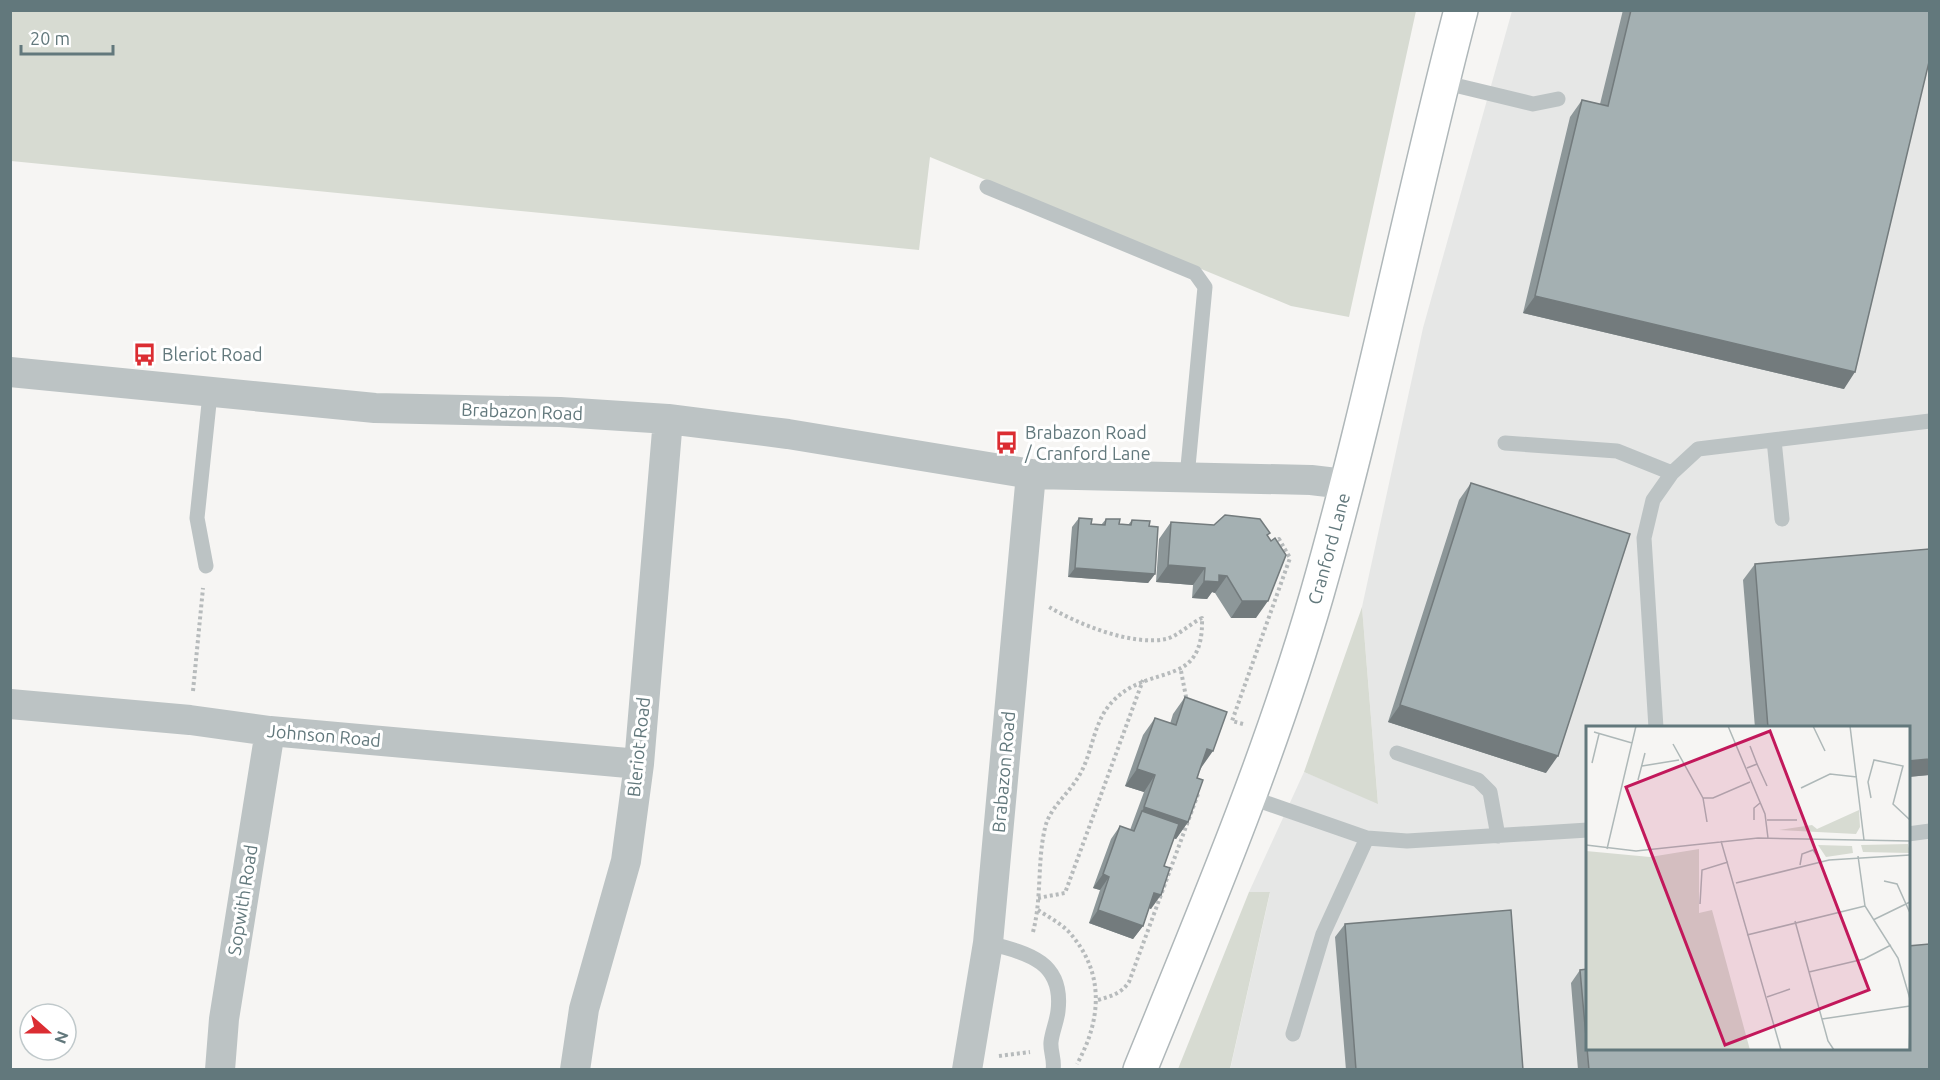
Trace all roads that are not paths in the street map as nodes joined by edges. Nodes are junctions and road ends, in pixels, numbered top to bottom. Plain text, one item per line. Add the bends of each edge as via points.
1 (1461, 10) edge
2 (1442, 82) junction
3 (1558, 99) dead end
4 (987, 187) dead end
5 (10, 372) edge
6 (210, 394) junction
7 (668, 419) junction
8 (1929, 421) edge
9 (1774, 440) junction
10 (1505, 443) dead end
11 (1672, 473) junction
12 (1031, 474) junction
13 (1187, 477) junction
14 (1345, 484) junction
15 (1782, 519) dead end
16 (206, 566) road end
17 (10, 704) edge
18 (1656, 726) edge
19 (270, 731) junction
20 (1397, 753) dead end
21 (639, 765) junction
22 (1249, 797) junction
23 (1586, 830) edge
24 (1929, 831) edge
25 (1910, 834) edge
26 (1498, 836) junction
27 (1367, 838) junction
28 (988, 943) junction
29 (1293, 1034) dead end
30 (969, 1060) edge
31 (220, 1070) edge
32 (575, 1070) edge
33 (1053, 1070) edge
34 (1140, 1070) edge

1 - 2 street, Cranford Lane
2 - 3 lane via 1533,104
2 - 14 street, Cranford Lane
4 - 13 lane via 1195,273 1205,287
5 - 6 street, Brabazon Road
6 - 7 street, Brabazon Road via 375,408
6 - 16 lane via 197,518
7 - 12 street, Brabazon Road
7 - 21 street, Bleriot Road
8 - 9 lane
9 - 11 lane via 1698,449
9 - 15 lane
10 - 11 lane via 1617,451
11 - 18 lane via 1653,500 1644,538
12 - 13 street, Brabazon Road
12 - 28 street, Brabazon Road
13 - 14 street, Brabazon Road
14 - 22 street, Cranford Lane via 1318,591
17 - 19 street, Johnson Road
19 - 21 street, Johnson Road
19 - 31 street, Sopwith Road via 224,1019
20 - 26 lane via 1478,780 1490,792
21 - 32 street, Bleriot Road via 626,861 584,1009
22 - 27 lane
22 - 34 street, Cranford Lane
23 - 26 lane
24 - 25 lane
26 - 27 lane via 1407,841
27 - 29 lane via 1323,934
28 - 30 street, Brabazon Road
28 - 33 lane via 1026,953 1046,966 1058,985 1051,1044

